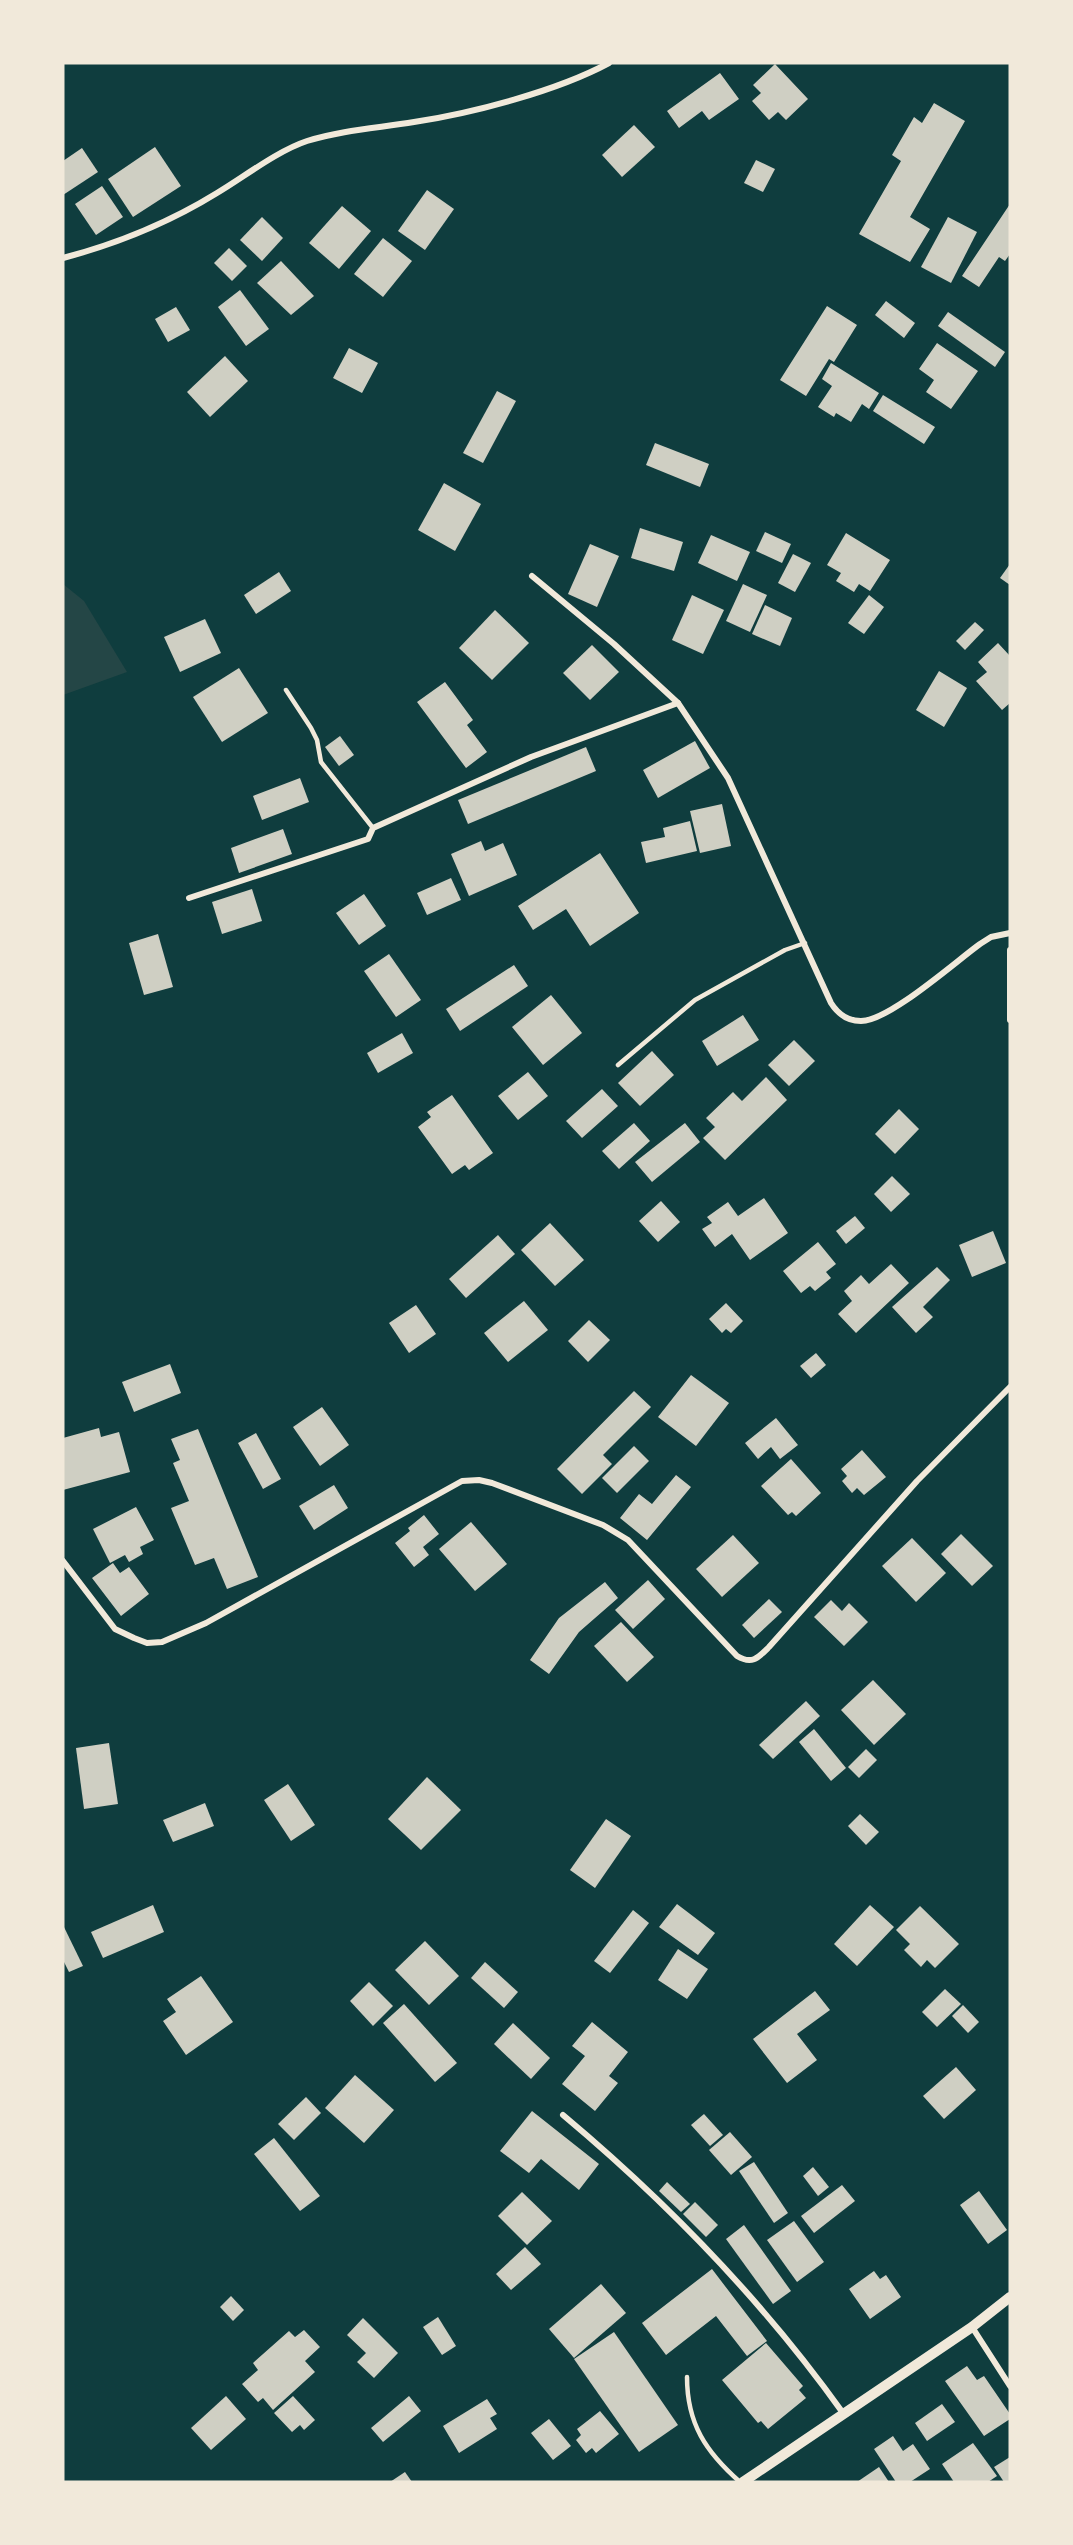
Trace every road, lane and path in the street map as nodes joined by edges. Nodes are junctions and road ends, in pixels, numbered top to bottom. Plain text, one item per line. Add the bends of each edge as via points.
1 (609, 63) edge
2 (63, 258) edge
3 (532, 576) dead end
4 (286, 690) dead end
5 (678, 703) junction
6 (374, 828) junction
7 (189, 898) dead end
8 (1010, 933) edge
9 (805, 943) junction
10 (1010, 950) edge
11 (1010, 1020) edge
12 (618, 1065) dead end
13 (1010, 1387) edge
14 (63, 1561) edge
15 (563, 2115) dead end
16 (1010, 2297) edge
17 (972, 2327) junction
18 (687, 2377) dead end
19 (1010, 2386) edge
20 (843, 2413) junction
21 (742, 2482) edge

1 - 2 street via 535,93 476,109 415,122 353,129 305,142 184,212 101,248
3 - 5 street
4 - 6 lane via 317,740 321,762
5 - 6 street via 531,757
5 - 9 street via 728,778
6 - 7 street via 368,838
8 - 9 street via 991,937 892,1010 863,1021 837,1013
9 - 12 lane via 695,1000
10 - 11 street
13 - 14 street via 917,1481 776,1640 750,1661 737,1656 628,1540 603,1525 486,1481 462,1481 206,1623 162,1642 147,1643 115,1629
15 - 20 street via 648,2189 719,2260
16 - 17 street
17 - 19 street
17 - 20 street
18 - 21 lane via 695,2426 719,2463
20 - 21 street

